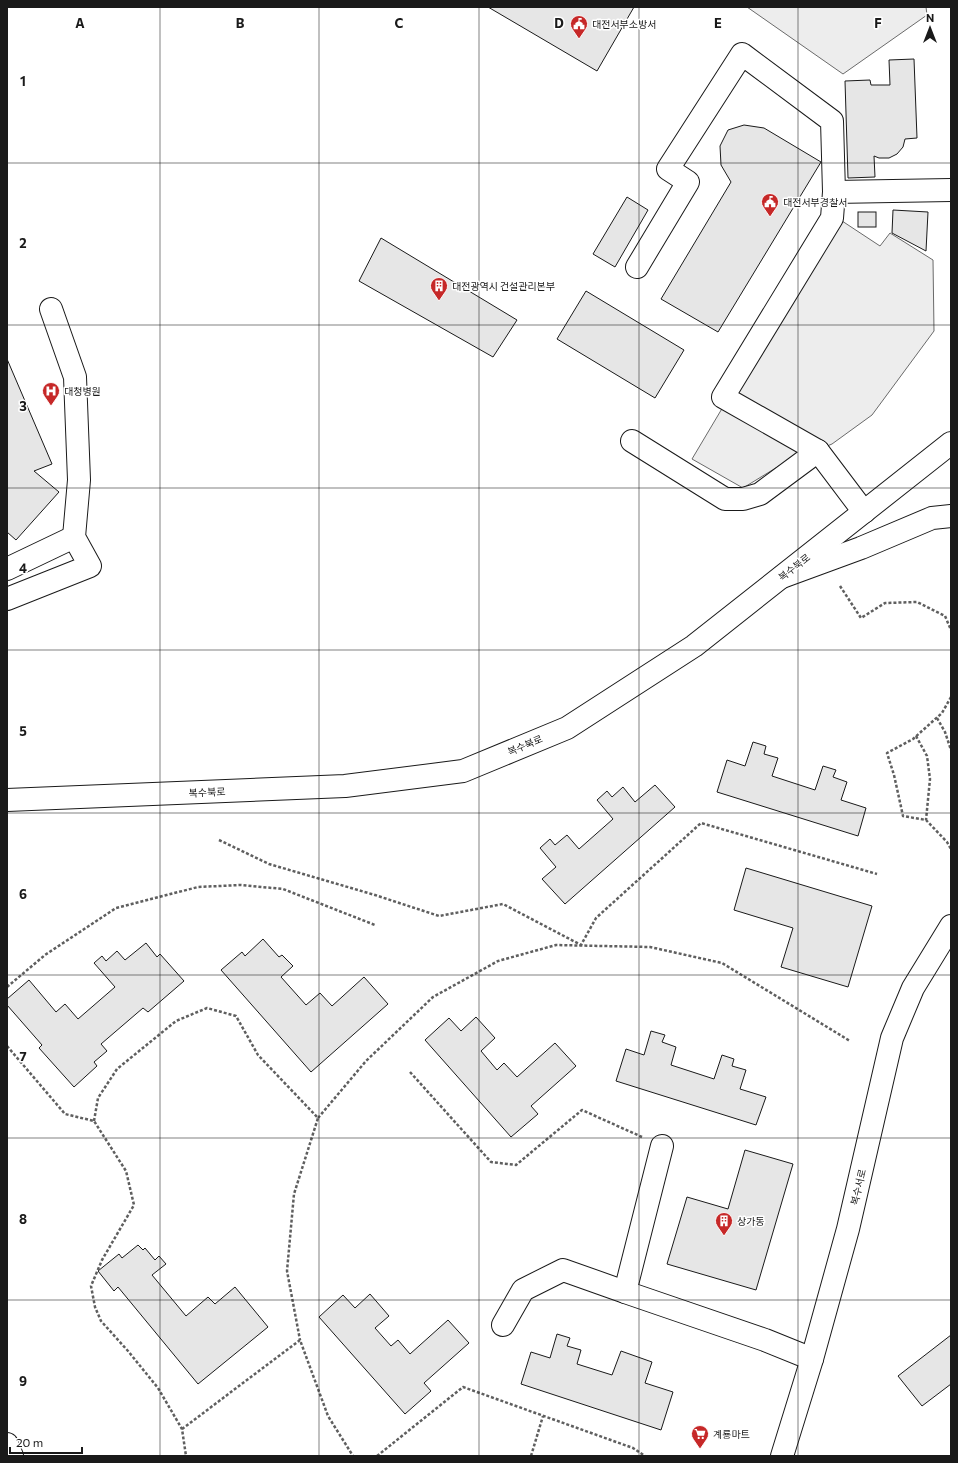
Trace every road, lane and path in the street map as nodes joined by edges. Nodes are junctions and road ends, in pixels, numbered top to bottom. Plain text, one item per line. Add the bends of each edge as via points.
1 (951, 190) edge
2 (834, 192) junction
3 (637, 267) dead end
4 (51, 309) dead end
5 (632, 441) dead end
6 (951, 443) edge
7 (818, 451) junction
8 (864, 512) junction
9 (951, 516) edge
10 (74, 537) junction
11 (7, 569) edge
12 (782, 577) junction
13 (840, 586) dead end
14 (7, 599) edge
15 (951, 630) edge
16 (951, 697) edge
17 (937, 718) junction
18 (916, 736) junction
19 (951, 750) edge
20 (7, 800) edge
21 (926, 820) junction
22 (219, 840) dead end
23 (951, 841) edge
24 (950, 847) edge
25 (877, 874) dead end
26 (375, 925) dead end
27 (951, 926) edge
28 (582, 945) junction
29 (7, 987) edge
30 (850, 1041) dead end
31 (7, 1046) edge
32 (410, 1072) dead end
33 (318, 1118) junction
34 (94, 1121) junction
35 (662, 1146) joint
36 (625, 1292) junction
37 (503, 1325) dead end
38 (300, 1340) junction
39 (812, 1358) junction
40 (543, 1416) junction
41 (182, 1429) junction
42 (7, 1444) edge
43 (12, 1456) edge
44 (186, 1456) edge
45 (353, 1456) edge
46 (377, 1456) edge
47 (531, 1456) edge
48 (645, 1456) edge
49 (782, 1456) edge

1 - 2 street
2 - 3 street via 832,121 742,54 668,168 688,182
2 - 7 street via 832,218 723,397
4 - 10 street via 75,377 79,480
5 - 7 street via 725,499 743,499 760,494
6 - 8 street, 복수북로
7 - 8 street
8 - 12 street, 복수북로
9 - 12 street via 932,518
10 - 11 street
10 - 14 street via 90,566
12 - 20 street, 복수북로 via 694,646 567,728 463,771 345,786
13 - 15 path via 861,618 885,603 916,602 945,616
16 - 17 path
17 - 18 path
17 - 19 path
18 - 21 path via 927,756 930,779
18 - 21 path via 887,753 903,816
21 - 24 path
22 - 28 path via 269,864 439,916 503,904
23 - 24 path
25 - 28 path via 701,823 596,918
26 - 29 path via 283,889 241,885 198,887 116,908 45,955
27 - 39 street, 복수서로 via 913,988 892,1038 848,1229
28 - 30 path via 650,947 722,963
28 - 33 path via 556,945 498,962 433,997 366,1061
31 - 34 path via 65,1114
32 - 35 path via 491,1162 516,1165 582,1110
33 - 34 path via 258,1055 236,1016 207,1008 176,1021 117,1069 98,1098
33 - 38 path via 294,1194 287,1270
34 - 41 path via 126,1171 134,1205 102,1260 91,1286 94,1307 101,1321 158,1388
35 - 36 street
36 - 37 street via 563,1270 523,1290
36 - 39 street
38 - 41 path
38 - 45 path via 328,1416
39 - 49 street, 복수서로
40 - 46 path via 463,1387
40 - 47 path
40 - 48 path via 633,1448
41 - 44 path
42 - 43 street

